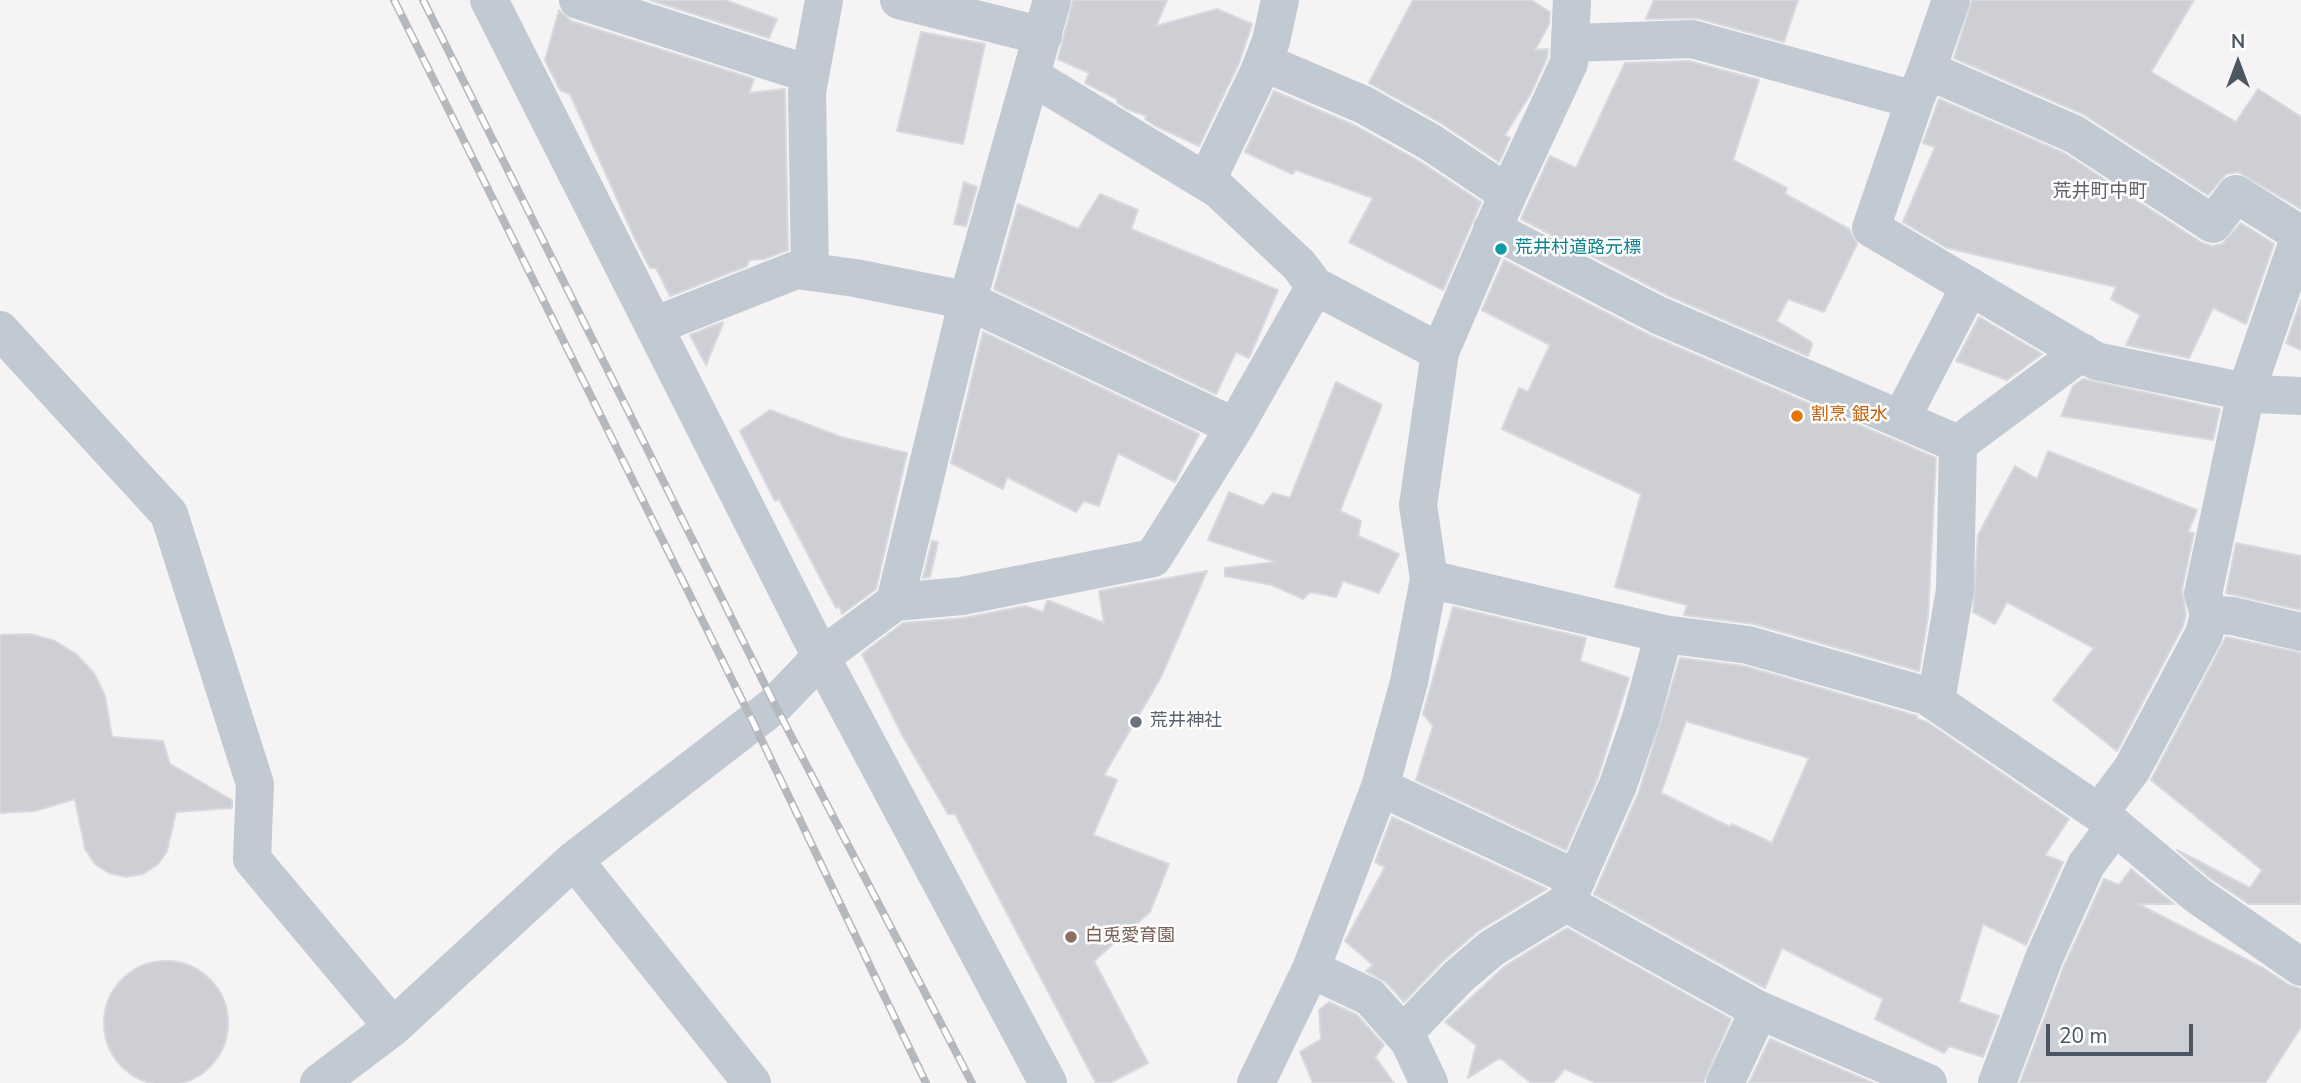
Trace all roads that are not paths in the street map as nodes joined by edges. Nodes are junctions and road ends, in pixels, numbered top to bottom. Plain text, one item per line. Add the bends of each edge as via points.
1 (489, 0) edge
2 (578, 0) edge
3 (824, 0) edge
4 (899, 0) edge
5 (1052, 0) edge
6 (1280, 0) edge
7 (1573, 0) edge
8 (1951, 0) edge
9 (1043, 36) junction
10 (1572, 43) junction
11 (1263, 62) junction
12 (809, 74) junction
13 (1031, 76) junction
14 (1921, 85) junction
15 (1206, 182) junction
16 (1508, 194) junction
17 (1492, 229) junction
18 (2301, 240) edge
19 (810, 272) junction
20 (1315, 286) junction
21 (1970, 286) junction
22 (967, 303) junction
23 (654, 326) junction
24 (0, 330) edge
25 (1440, 352) junction
26 (2082, 352) junction
27 (2246, 391) junction
28 (2301, 396) edge
29 (1900, 419) junction
30 (1235, 427) junction
31 (1958, 444) junction
32 (1429, 579) junction
33 (895, 602) junction
34 (2209, 614) junction
35 (2301, 632) edge
36 (1664, 635) junction
37 (821, 657) junction
38 (1936, 701) junction
39 (1380, 787) junction
40 (2107, 820) junction
41 (574, 860) junction
42 (1572, 891) junction
43 (2301, 967) edge
44 (1311, 969) junction
45 (1759, 1010) junction
46 (393, 1027) junction
47 (1403, 1034) junction
48 (318, 1083) edge
49 (752, 1083) edge
50 (1048, 1083) edge
51 (1256, 1083) edge
52 (1429, 1083) edge
53 (1725, 1083) edge
54 (1928, 1083) edge
55 (1997, 1083) edge

1 - 23 street
2 - 12 street
3 - 12 street
4 - 9 street
5 - 9 street
6 - 11 street
7 - 10 street
8 - 14 street
9 - 13 street
10 - 14 street via 1692,39
10 - 16 street via 1569,63
11 - 15 street
11 - 16 street via 1364,105
12 - 19 street
13 - 15 street
13 - 22 street
14 - 18 street via 2074,134 2213,224 2236,194 2298,233
14 - 21 street via 1871,228
15 - 20 street via 1299,265
16 - 17 street
17 - 25 street
17 - 29 street via 1658,315
18 - 27 street
19 - 22 street
19 - 23 street via 796,270
20 - 25 street
20 - 30 street
21 - 26 street
21 - 29 street
22 - 30 street
22 - 33 street
23 - 37 street
24 - 46 street via 169,514 255,784 252,859
25 - 32 street via 1418,505
26 - 27 street via 2096,360
26 - 31 street
27 - 28 street
27 - 34 street via 2203,594
29 - 31 street
30 - 33 street via 1153,558 962,596
31 - 38 street via 1955,590
32 - 36 street
32 - 39 street via 1409,682
33 - 37 street
34 - 35 street
34 - 40 street via 2204,635
36 - 38 street via 1748,645
36 - 42 street via 1618,785
37 - 41 street via 775,705
37 - 50 street
38 - 40 street
39 - 42 street
39 - 44 street
40 - 43 street via 2197,895
40 - 55 street via 2044,958
41 - 46 street
41 - 49 street
42 - 45 street
42 - 47 street via 1492,948
44 - 47 street via 1370,997
44 - 51 street
45 - 53 street
45 - 54 street
46 - 48 street
47 - 52 street

